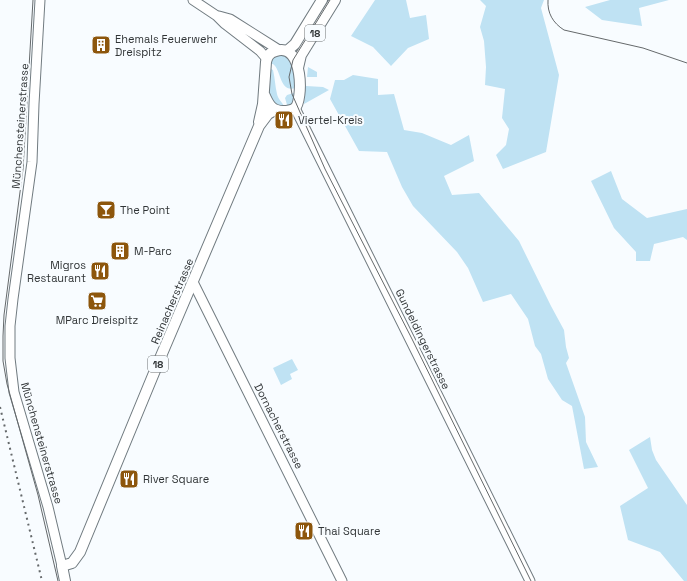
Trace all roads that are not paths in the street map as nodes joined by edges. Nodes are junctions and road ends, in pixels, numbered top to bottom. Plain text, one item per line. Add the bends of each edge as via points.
1 (40, 0) edge
2 (193, 0) edge
3 (322, 0) edge
4 (335, 0) edge
5 (251, 38) junction
6 (283, 50) junction
7 (267, 59) junction
8 (298, 68) junction
9 (264, 94) junction
10 (295, 108) junction
11 (275, 110) junction
12 (259, 126) junction
13 (193, 282) junction
14 (62, 566) junction
15 (65, 581) edge
16 (342, 581) edge
17 (530, 581) edge

1 - 14 main road, Münchensteinerstrasse via 32,162 13,299 10,358 14,392 48,507
2 - 5 main road via 225,24
3 - 6 main road, 18 via 294,44
4 - 8 main road, 18 via 301,55
5 - 6 main road
5 - 7 main road
6 - 7 main road, 18 via 271,53
6 - 8 main road via 293,56
7 - 9 main road, 18
8 - 10 main road, 18 via 299,100
9 - 11 main road via 268,104
9 - 12 main road, Reinacherstrasse / 18
10 - 11 main road via 286,111
10 - 17 main road, Gundeldingerstrasse
11 - 12 main road, Reinacherstrasse / 18 via 268,114
12 - 13 main road, Reinacherstrasse / 18
13 - 14 main road, Reinacherstrasse / 18 via 80,552 72,563
13 - 16 main road, Dornacherstrasse
14 - 15 main road, Münchensteinerstrasse

